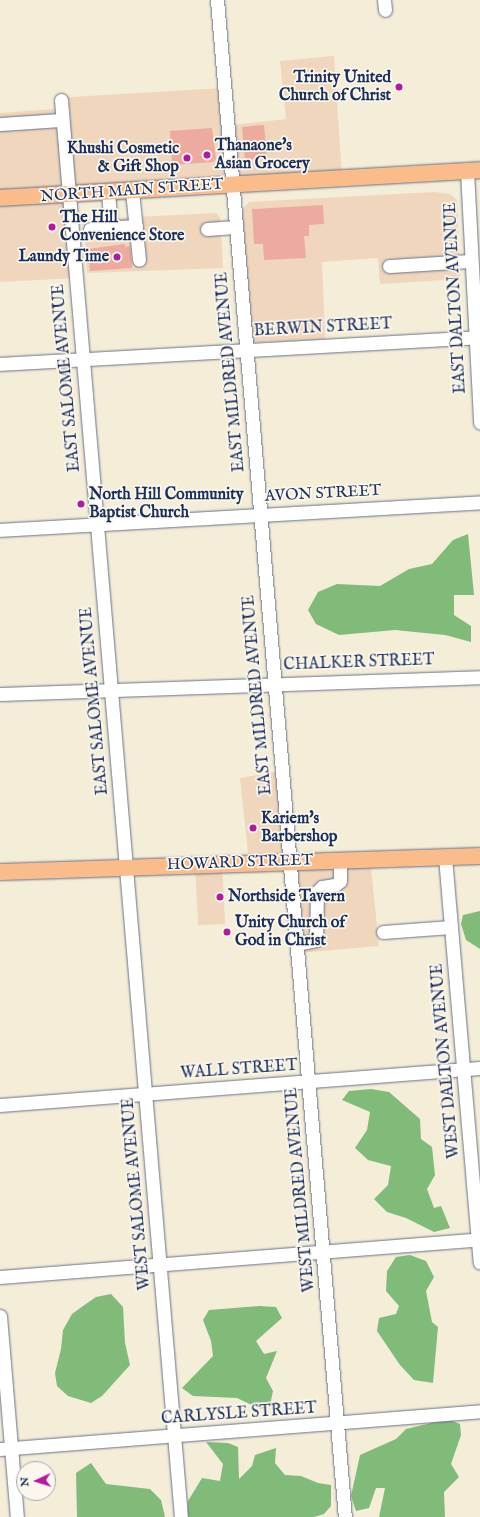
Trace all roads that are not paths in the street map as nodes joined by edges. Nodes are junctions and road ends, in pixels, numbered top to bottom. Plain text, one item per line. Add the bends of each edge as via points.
1 (217, 0) edge
2 (61, 100) dead end
3 (61, 120) junction
4 (0, 124) edge
5 (474, 170) edge
6 (232, 184) junction
7 (132, 191) junction
8 (108, 193) junction
9 (67, 196) junction
10 (0, 198) edge
11 (136, 226) junction
12 (235, 227) junction
13 (111, 228) junction
14 (90, 229) dead end
15 (207, 229) dead end
16 (139, 260) dead end
17 (471, 261) junction
18 (389, 266) dead end
19 (477, 337) edge
20 (246, 350) junction
21 (83, 358) junction
22 (0, 364) edge
23 (480, 423) edge
24 (480, 502) edge
25 (260, 514) junction
26 (97, 525) junction
27 (0, 530) edge
28 (480, 677) edge
29 (275, 682) junction
30 (111, 688) junction
31 (0, 694) edge
32 (480, 856) edge
33 (445, 857) junction
34 (340, 859) junction
35 (291, 861) junction
36 (128, 868) junction
37 (0, 872) edge
38 (451, 927) junction
39 (383, 932) dead end
40 (297, 944) junction
41 (480, 1068) edge
42 (464, 1069) junction
43 (308, 1082) junction
44 (146, 1094) junction
45 (0, 1105) edge
46 (479, 1240) edge
47 (324, 1252) junction
48 (480, 1262) edge
49 (161, 1265) junction
50 (0, 1277) edge
51 (0, 1316) edge
52 (480, 1411) edge
53 (338, 1423) junction
54 (173, 1436) junction
55 (6, 1448) edge
56 (17, 1517) edge
57 (181, 1517) edge
58 (345, 1517) edge

1 - 6 street, EAST MILDRED AVENUE
2 - 3 street, EAST SALOME AVENUE
3 - 4 street
3 - 9 street, EAST SALOME AVENUE
5 - 6 main road, NORTH MAIN STREET
5 - 17 street, EAST DALTON AVENUE
6 - 7 main road, NORTH MAIN STREET
6 - 12 street, EAST MILDRED AVENUE
7 - 8 main road, NORTH MAIN STREET
7 - 11 street
8 - 9 main road, NORTH MAIN STREET
8 - 13 street
9 - 10 main road, NORTH MAIN STREET
9 - 21 street, EAST SALOME AVENUE
11 - 13 street
11 - 16 street
12 - 15 street
12 - 20 street, EAST MILDRED AVENUE
13 - 14 street
17 - 18 street
17 - 19 street, EAST DALTON AVENUE
19 - 20 street, BERWIN STREET
19 - 23 street, EAST DALTON AVENUE
20 - 21 street, BERWIN STREET
20 - 25 street, EAST MILDRED AVENUE
21 - 22 street, BERWIN STREET
21 - 26 street, EAST SALOME AVENUE
24 - 25 street, AVON STREET
25 - 26 street, AVON STREET
25 - 29 street, EAST MILDRED AVENUE
26 - 27 street, AVON STREET
26 - 30 street, EAST SALOME AVENUE
28 - 29 street, CHALKER STREET
29 - 30 street, CHALKER STREET
29 - 35 street, EAST MILDRED AVENUE
30 - 31 street, CHALKER STREET
30 - 36 street, EAST SALOME AVENUE
32 - 33 main road, HOWARD STREET
33 - 34 main road, HOWARD STREET
33 - 38 street, WEST DALTON AVENUE
34 - 35 main road, HOWARD STREET
34 - 40 street via 340,881 335,885 322,887 317,892 316,940
35 - 36 main road, HOWARD STREET
35 - 40 street, WEST MILDRED AVENUE
36 - 37 main road, HOWARD STREET
36 - 44 street, WEST SALOME AVENUE
38 - 39 street
38 - 42 street, WEST DALTON AVENUE
40 - 43 street, WEST MILDRED AVENUE
41 - 42 street, WALL STREET
42 - 43 street, WALL STREET
42 - 46 street, WEST DALTON AVENUE
43 - 44 street, WALL STREET
43 - 47 street, WEST MILDRED AVENUE
44 - 45 street, WALL STREET
44 - 49 street, WEST SALOME AVENUE
46 - 47 street
46 - 48 street, WEST DALTON AVENUE
47 - 49 street
47 - 53 street, WEST MILDRED AVENUE
49 - 50 street
49 - 54 street, WEST SALOME AVENUE
51 - 55 street
52 - 53 street, CARLYSLE STREET
53 - 54 street, CARLYSLE STREET
53 - 58 street, WEST MILDRED AVENUE
54 - 55 street, CARLYSLE STREET
54 - 57 street, WEST SALOME AVENUE
55 - 56 street

